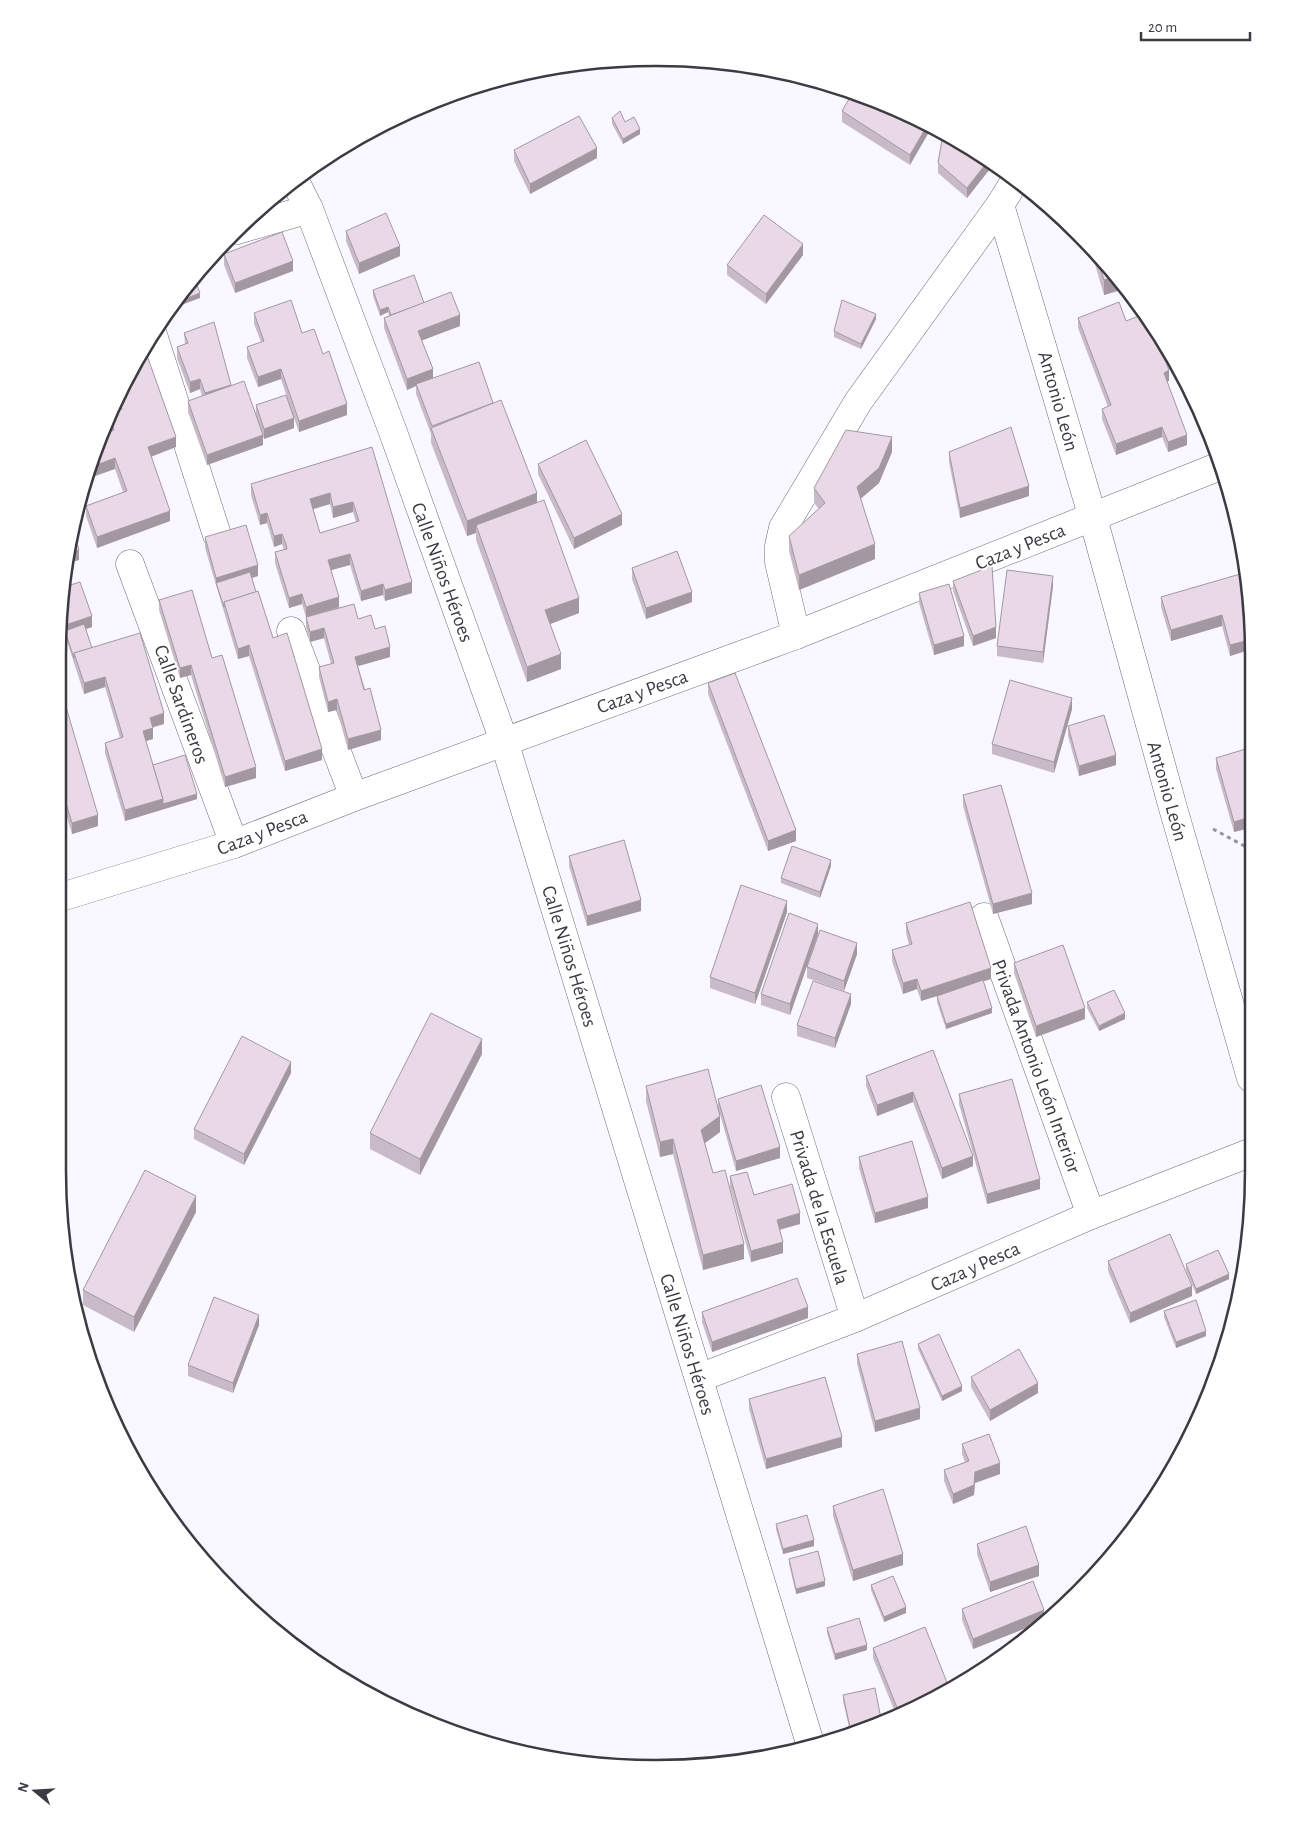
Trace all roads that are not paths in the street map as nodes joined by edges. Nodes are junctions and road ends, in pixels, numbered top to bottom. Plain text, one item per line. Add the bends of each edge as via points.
1 (1012, 186) edge
2 (299, 187) edge
3 (1000, 205) junction
4 (309, 209) junction
5 (253, 225) edge
6 (156, 344) edge
7 (1214, 469) edge
8 (1093, 518) junction
9 (217, 535) edge
10 (130, 564) dead end
11 (291, 631) dead end
12 (796, 635) junction
13 (504, 741) junction
14 (354, 796) junction
15 (234, 844) junction
16 (66, 896) edge
17 (984, 917) dead end
18 (1245, 1057) edge
19 (786, 1097) dead end
20 (1245, 1155) edge
21 (1090, 1216) junction
22 (855, 1318) junction
23 (699, 1378) junction
24 (809, 1740) edge

1 - 3 street
2 - 4 street, Calle Niños Héroes
3 - 8 street, Antonio León
3 - 12 street via 858,402 783,528 778,546 779,562
4 - 5 street
4 - 13 street, Calle Niños Héroes
6 - 9 street
7 - 8 street, Caza y Pesca
8 - 12 street, Caza y Pesca
8 - 18 street, Antonio León
10 - 15 street, Calle Sardineros
11 - 14 street
12 - 13 street, Caza y Pesca
13 - 14 street, Caza y Pesca
13 - 23 street, Calle Niños Héroes
14 - 15 street, Caza y Pesca
15 - 16 street, Caza y Pesca
17 - 21 street, Privada Antonio León Interior
19 - 22 street, Privada de la Escuela
20 - 21 street, Caza y Pesca
21 - 22 street, Caza y Pesca
22 - 23 street, Caza y Pesca
23 - 24 street, Calle Niños Héroes

